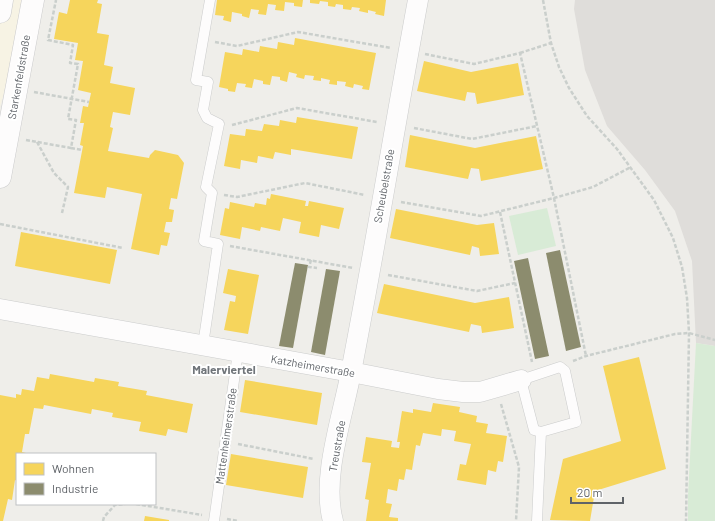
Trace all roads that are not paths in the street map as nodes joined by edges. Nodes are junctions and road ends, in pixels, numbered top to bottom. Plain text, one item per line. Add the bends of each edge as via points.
1 (2, 0) edge
2 (33, 0) edge
3 (210, 0) edge
4 (418, 0) edge
5 (0, 12) edge
6 (0, 177) edge
7 (0, 309) edge
8 (203, 345) junction
9 (238, 352) junction
10 (351, 372) junction
11 (528, 378) junction
12 (541, 432) junction
13 (214, 521) edge
14 (333, 521) edge
15 (537, 521) edge

1 - 5 street
2 - 6 street, Starkenfeldstraße
3 - 8 lane via 196,80 208,82 203,110 207,118 219,124 206,187 212,193 204,241 218,244
4 - 10 street, Scheubelstraße
7 - 8 street, Katzheimerstraße
8 - 9 street, Katzheimerstraße
9 - 10 street, Katzheimerstraße
9 - 13 lane, Mattenheimerstraße
10 - 11 street, Katzheimerstraße via 438,390 463,392 480,392
10 - 14 street, Treustraße via 332,462 329,498
11 - 12 lane via 534,430
11 - 12 lane via 560,367 565,371 576,422
12 - 15 lane

